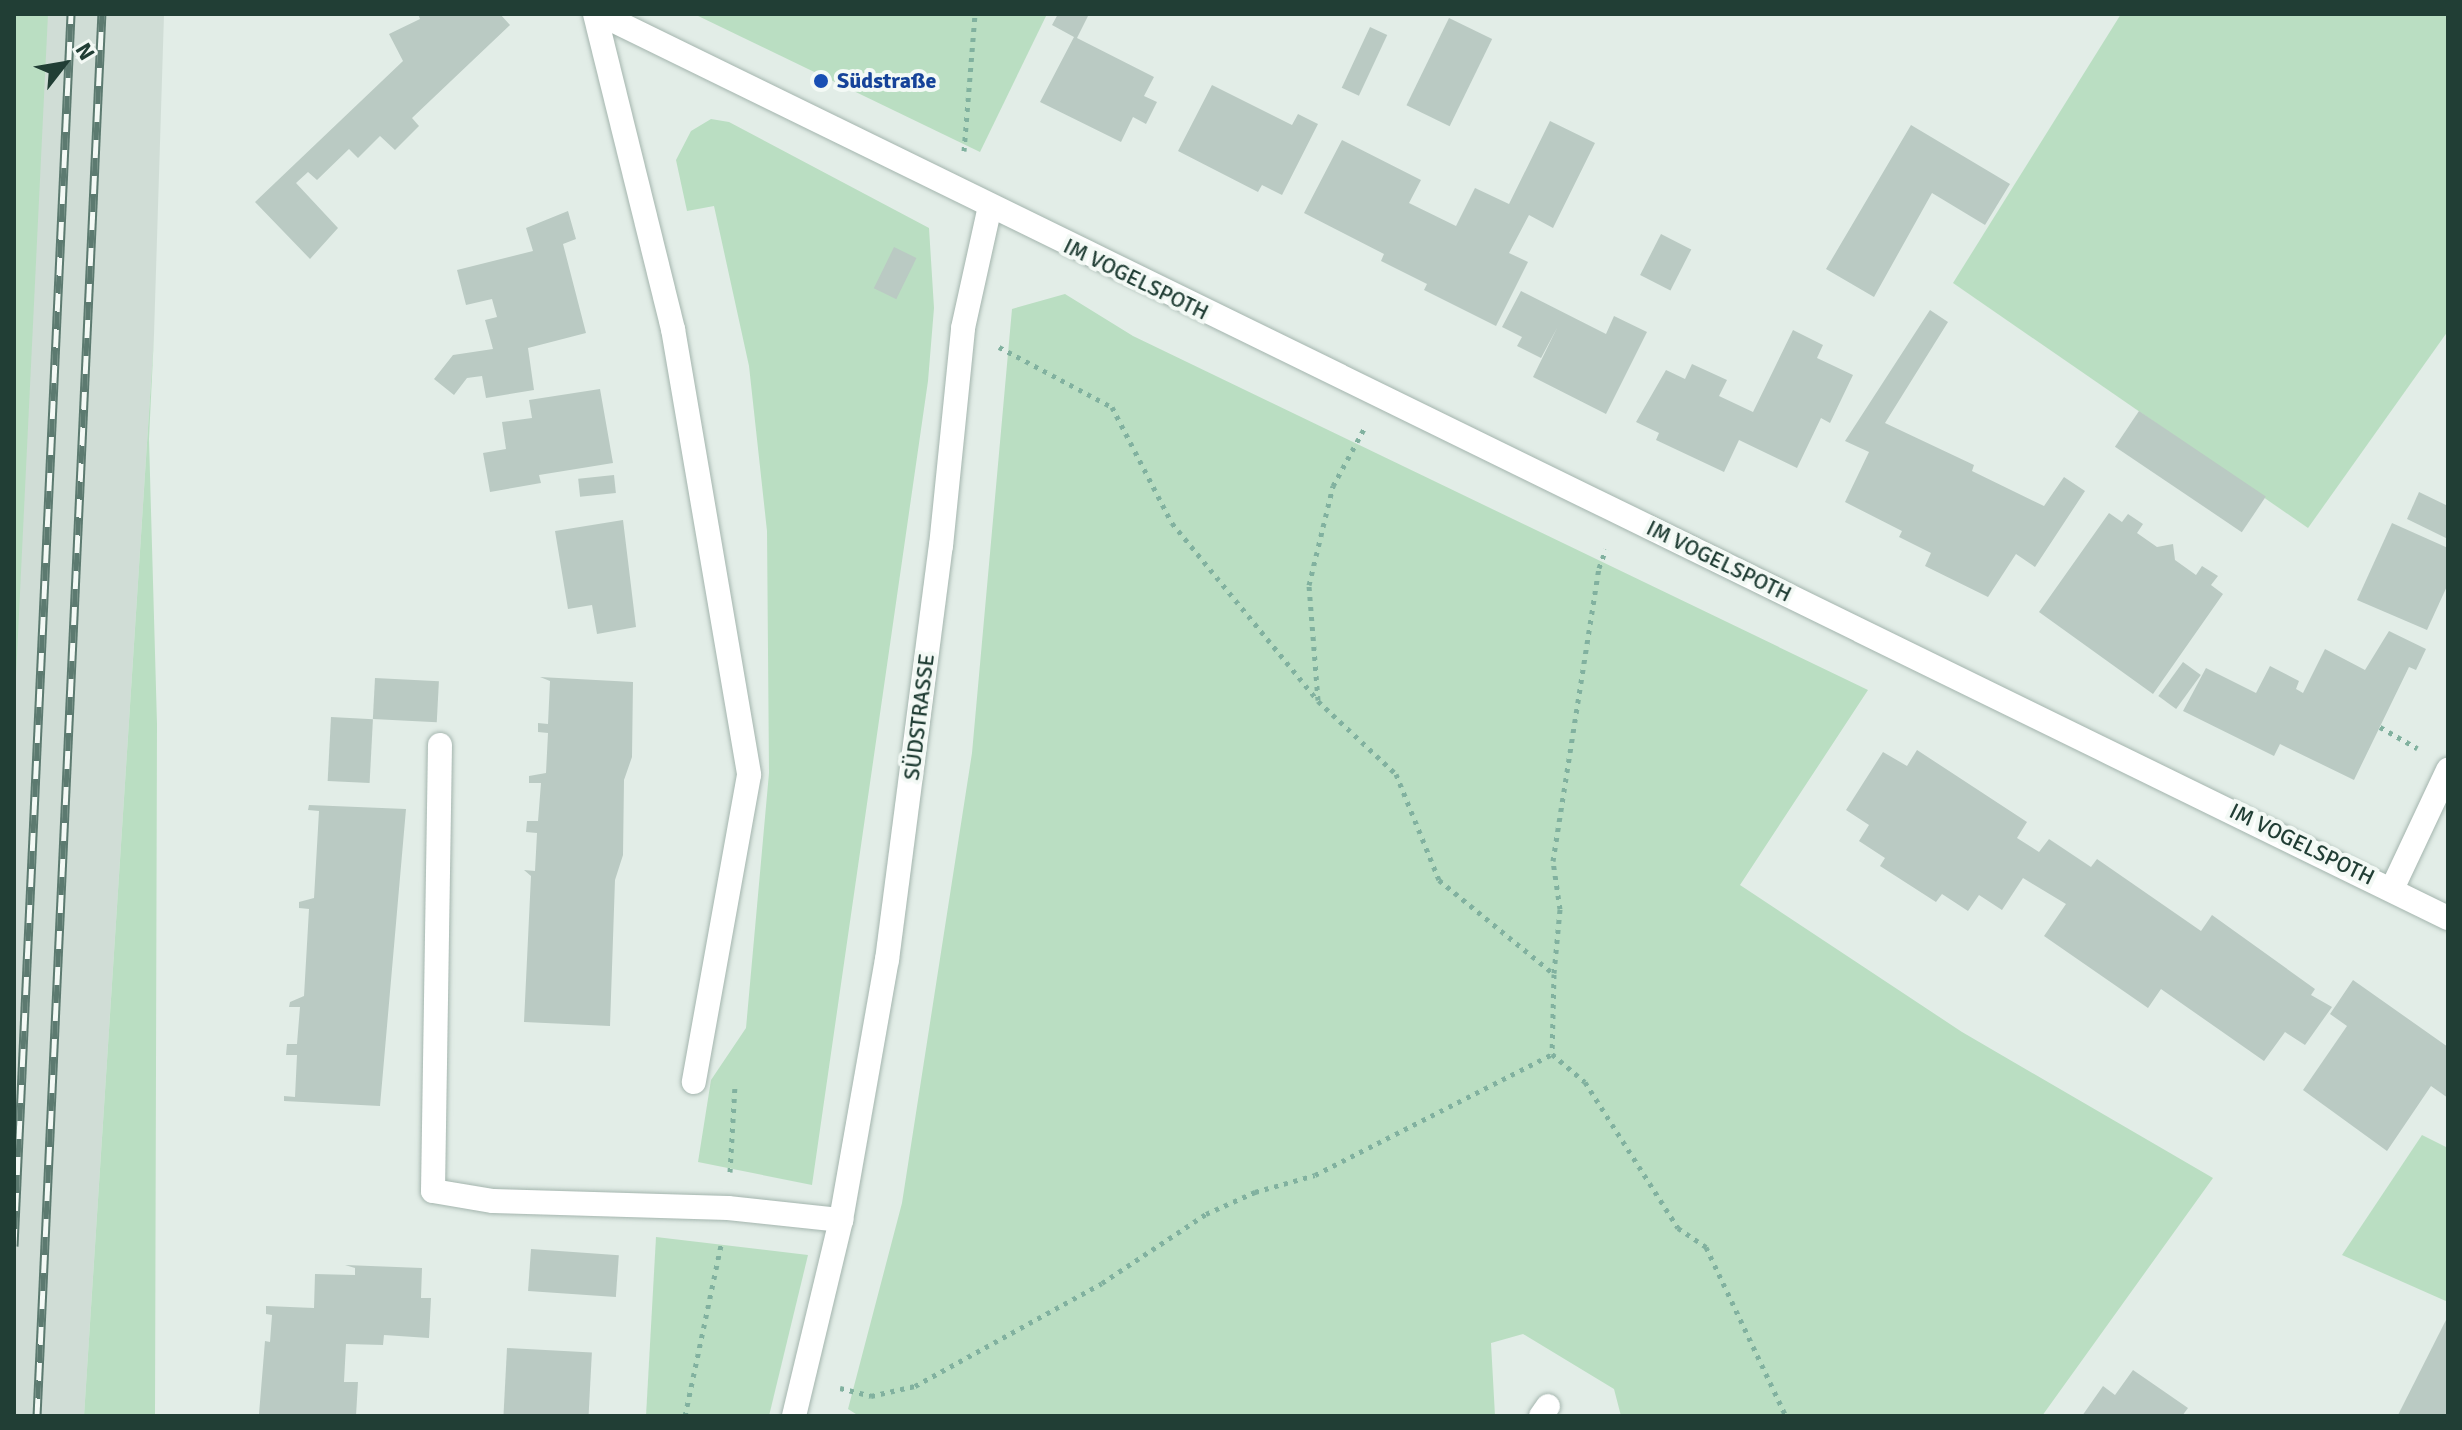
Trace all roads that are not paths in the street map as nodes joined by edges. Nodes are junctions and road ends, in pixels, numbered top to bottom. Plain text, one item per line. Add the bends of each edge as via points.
1 (598, 14) edge
2 (990, 206) junction
3 (440, 745) dead end
4 (2448, 770) edge
5 (2392, 889) junction
6 (2448, 918) edge
7 (694, 1082) dead end
8 (841, 1220) junction
9 (794, 1416) edge

1 - 2 street
1 - 7 street via 673,329 749,775
2 - 5 street, IM VOGELSPOTH
2 - 8 street, SÜDSTRASSE via 963,328 941,546 887,960
3 - 8 street via 433,1191 493,1201 728,1208
4 - 5 street
5 - 6 street, IM VOGELSPOTH
8 - 9 street, SÜDSTRASSE

